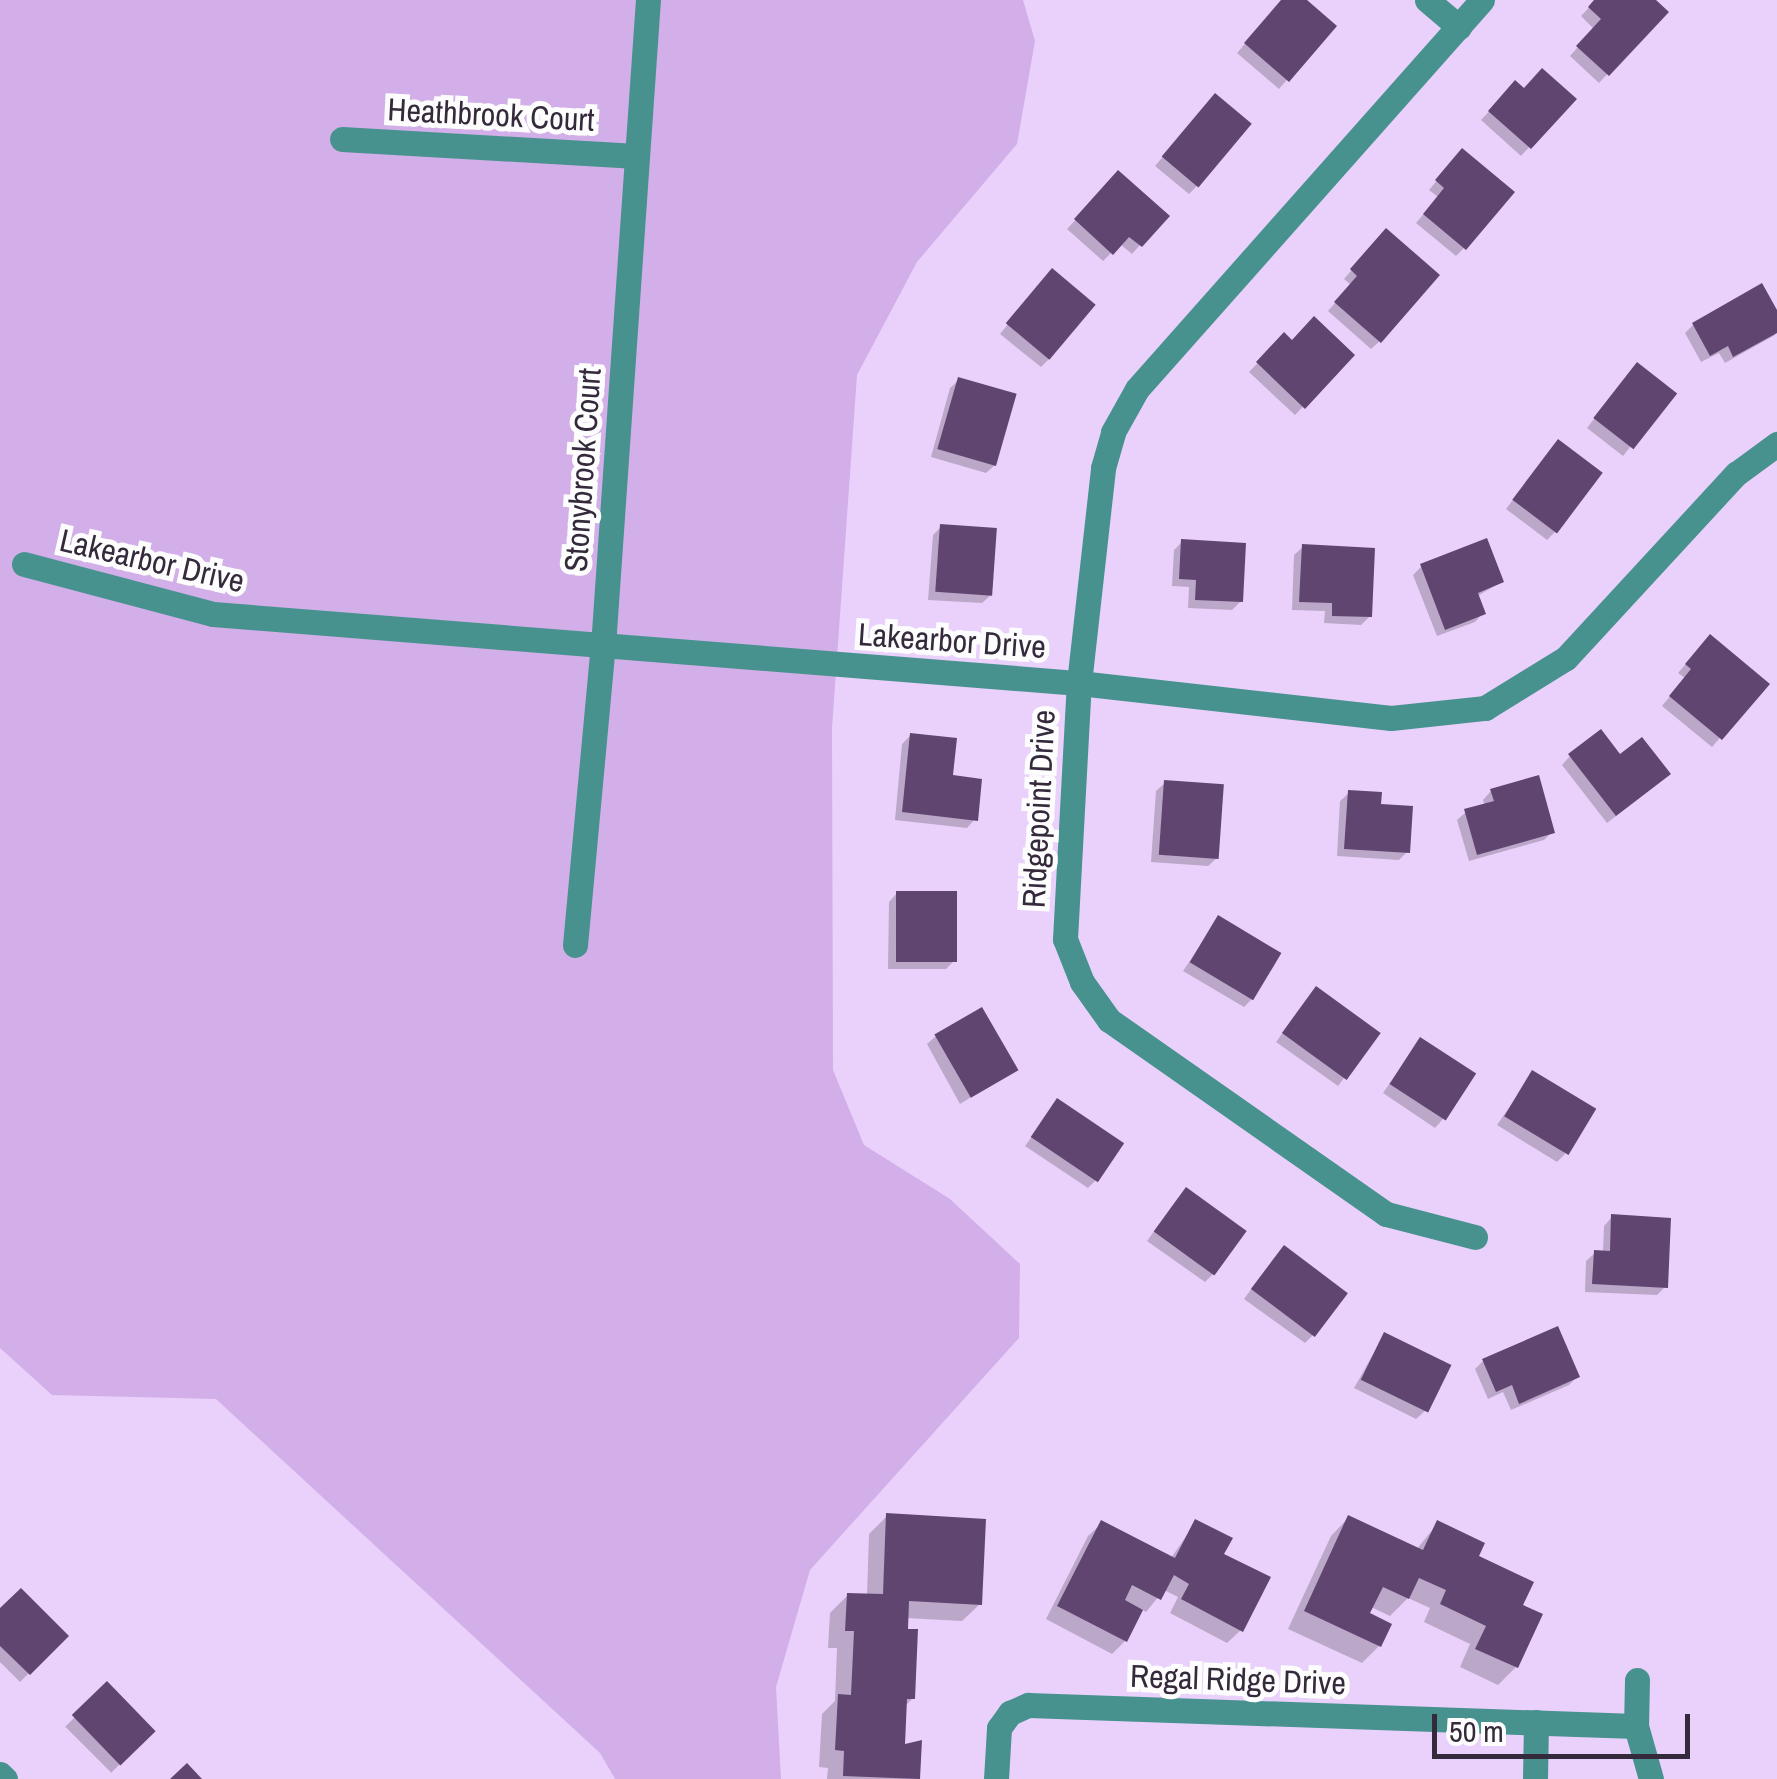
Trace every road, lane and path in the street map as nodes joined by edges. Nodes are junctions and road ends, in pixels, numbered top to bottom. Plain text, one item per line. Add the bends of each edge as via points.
1 (648, 0) edge
2 (1428, 0) edge
3 (1482, 0) edge
4 (1459, 27) junction
5 (342, 139) dead end
6 (638, 156) junction
7 (1777, 444) edge
8 (24, 564) dead end
9 (603, 646) junction
10 (1079, 683) junction
11 (574, 945) dead end
12 (1475, 1236) dead end
13 (1638, 1680) dead end
14 (1536, 1722) junction
15 (1636, 1726) junction
16 (996, 1779) edge
17 (1535, 1779) edge
18 (1651, 1779) edge

1 - 6 street, Stonybrook Court
2 - 4 street
3 - 4 street, Ridgepoint Drive
4 - 10 street, Ridgepoint Drive via 1136,389 1102,468
5 - 6 street, Heathbrook Court
6 - 9 street, Stonybrook Court
7 - 10 street, Lakearbor Drive via 1736,474 1566,658 1485,708 1391,718
8 - 9 street, Lakearbor Drive via 213,614
9 - 10 street, Lakearbor Drive
9 - 11 street, Stonybrook Court
10 - 12 street, Ridgepoint Drive via 1065,939 1083,984 1109,1020 1386,1214
13 - 15 street
14 - 15 street, Regal Ridge Drive
14 - 16 street, Regal Ridge Drive via 1028,1706 1010,1712 999,1728
14 - 17 street
15 - 18 street

